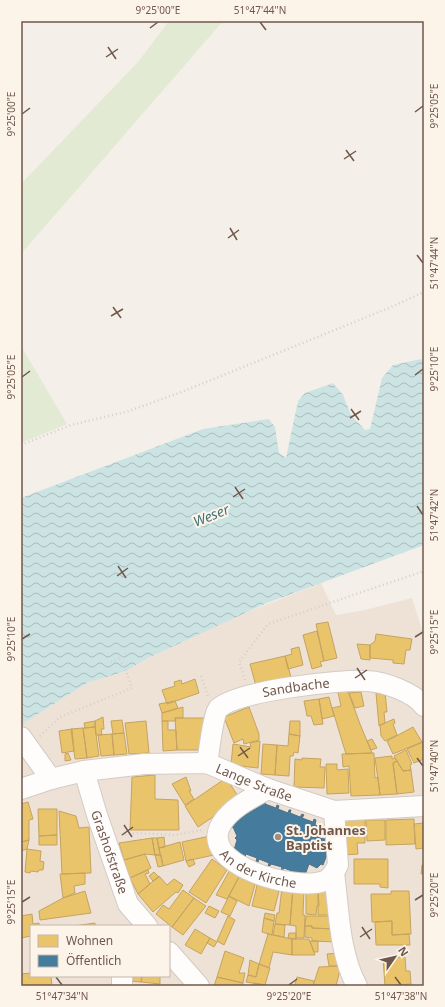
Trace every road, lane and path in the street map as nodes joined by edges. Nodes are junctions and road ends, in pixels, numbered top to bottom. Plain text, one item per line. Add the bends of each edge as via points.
1 (424, 292) edge
2 (21, 445) edge
3 (424, 571) edge
4 (127, 654) dead end
5 (119, 658) junction
6 (111, 662) dead end
7 (201, 676) dead end
8 (204, 686) dead end
9 (250, 696) junction
10 (424, 706) edge
11 (24, 743) edge
12 (206, 763) junction
13 (84, 771) junction
14 (51, 779) junction
15 (268, 788) junction
16 (21, 789) edge
17 (424, 806) edge
18 (334, 811) junction
19 (220, 827) junction
20 (104, 837) junction
21 (334, 873) junction
22 (128, 904) junction
23 (126, 925) edge
24 (146, 925) edge
25 (170, 953) edge
26 (199, 986) edge
27 (357, 986) edge

1 - 2 path via 179,394 126,412 72,425
3 - 9 path via 268,624 239,662
4 - 5 path
5 - 6 path
5 - 11 path via 132,688 60,717
7 - 8 path
9 - 10 street, Sandbache via 308,684 368,681 406,691
9 - 12 street, Sandbache via 232,701 218,709
11 - 14 street
12 - 13 street, Lange Straße via 144,764
12 - 15 street, Lange Straße
13 - 14 street, Lange Straße
13 - 20 street, Grashofstraße
14 - 16 street, Lange Straße
15 - 18 street, Lange Straße
15 - 19 street, An der Kirche via 228,814
17 - 18 street, Lange Straße
18 - 21 street via 338,865
19 - 20 path via 175,835 137,833
19 - 21 street, An der Kirche via 219,841 225,856 254,872 300,884 325,881
20 - 22 street, Grashofstraße
21 - 27 street via 344,946
22 - 23 street
22 - 24 street, Grashofstraße
25 - 26 street

